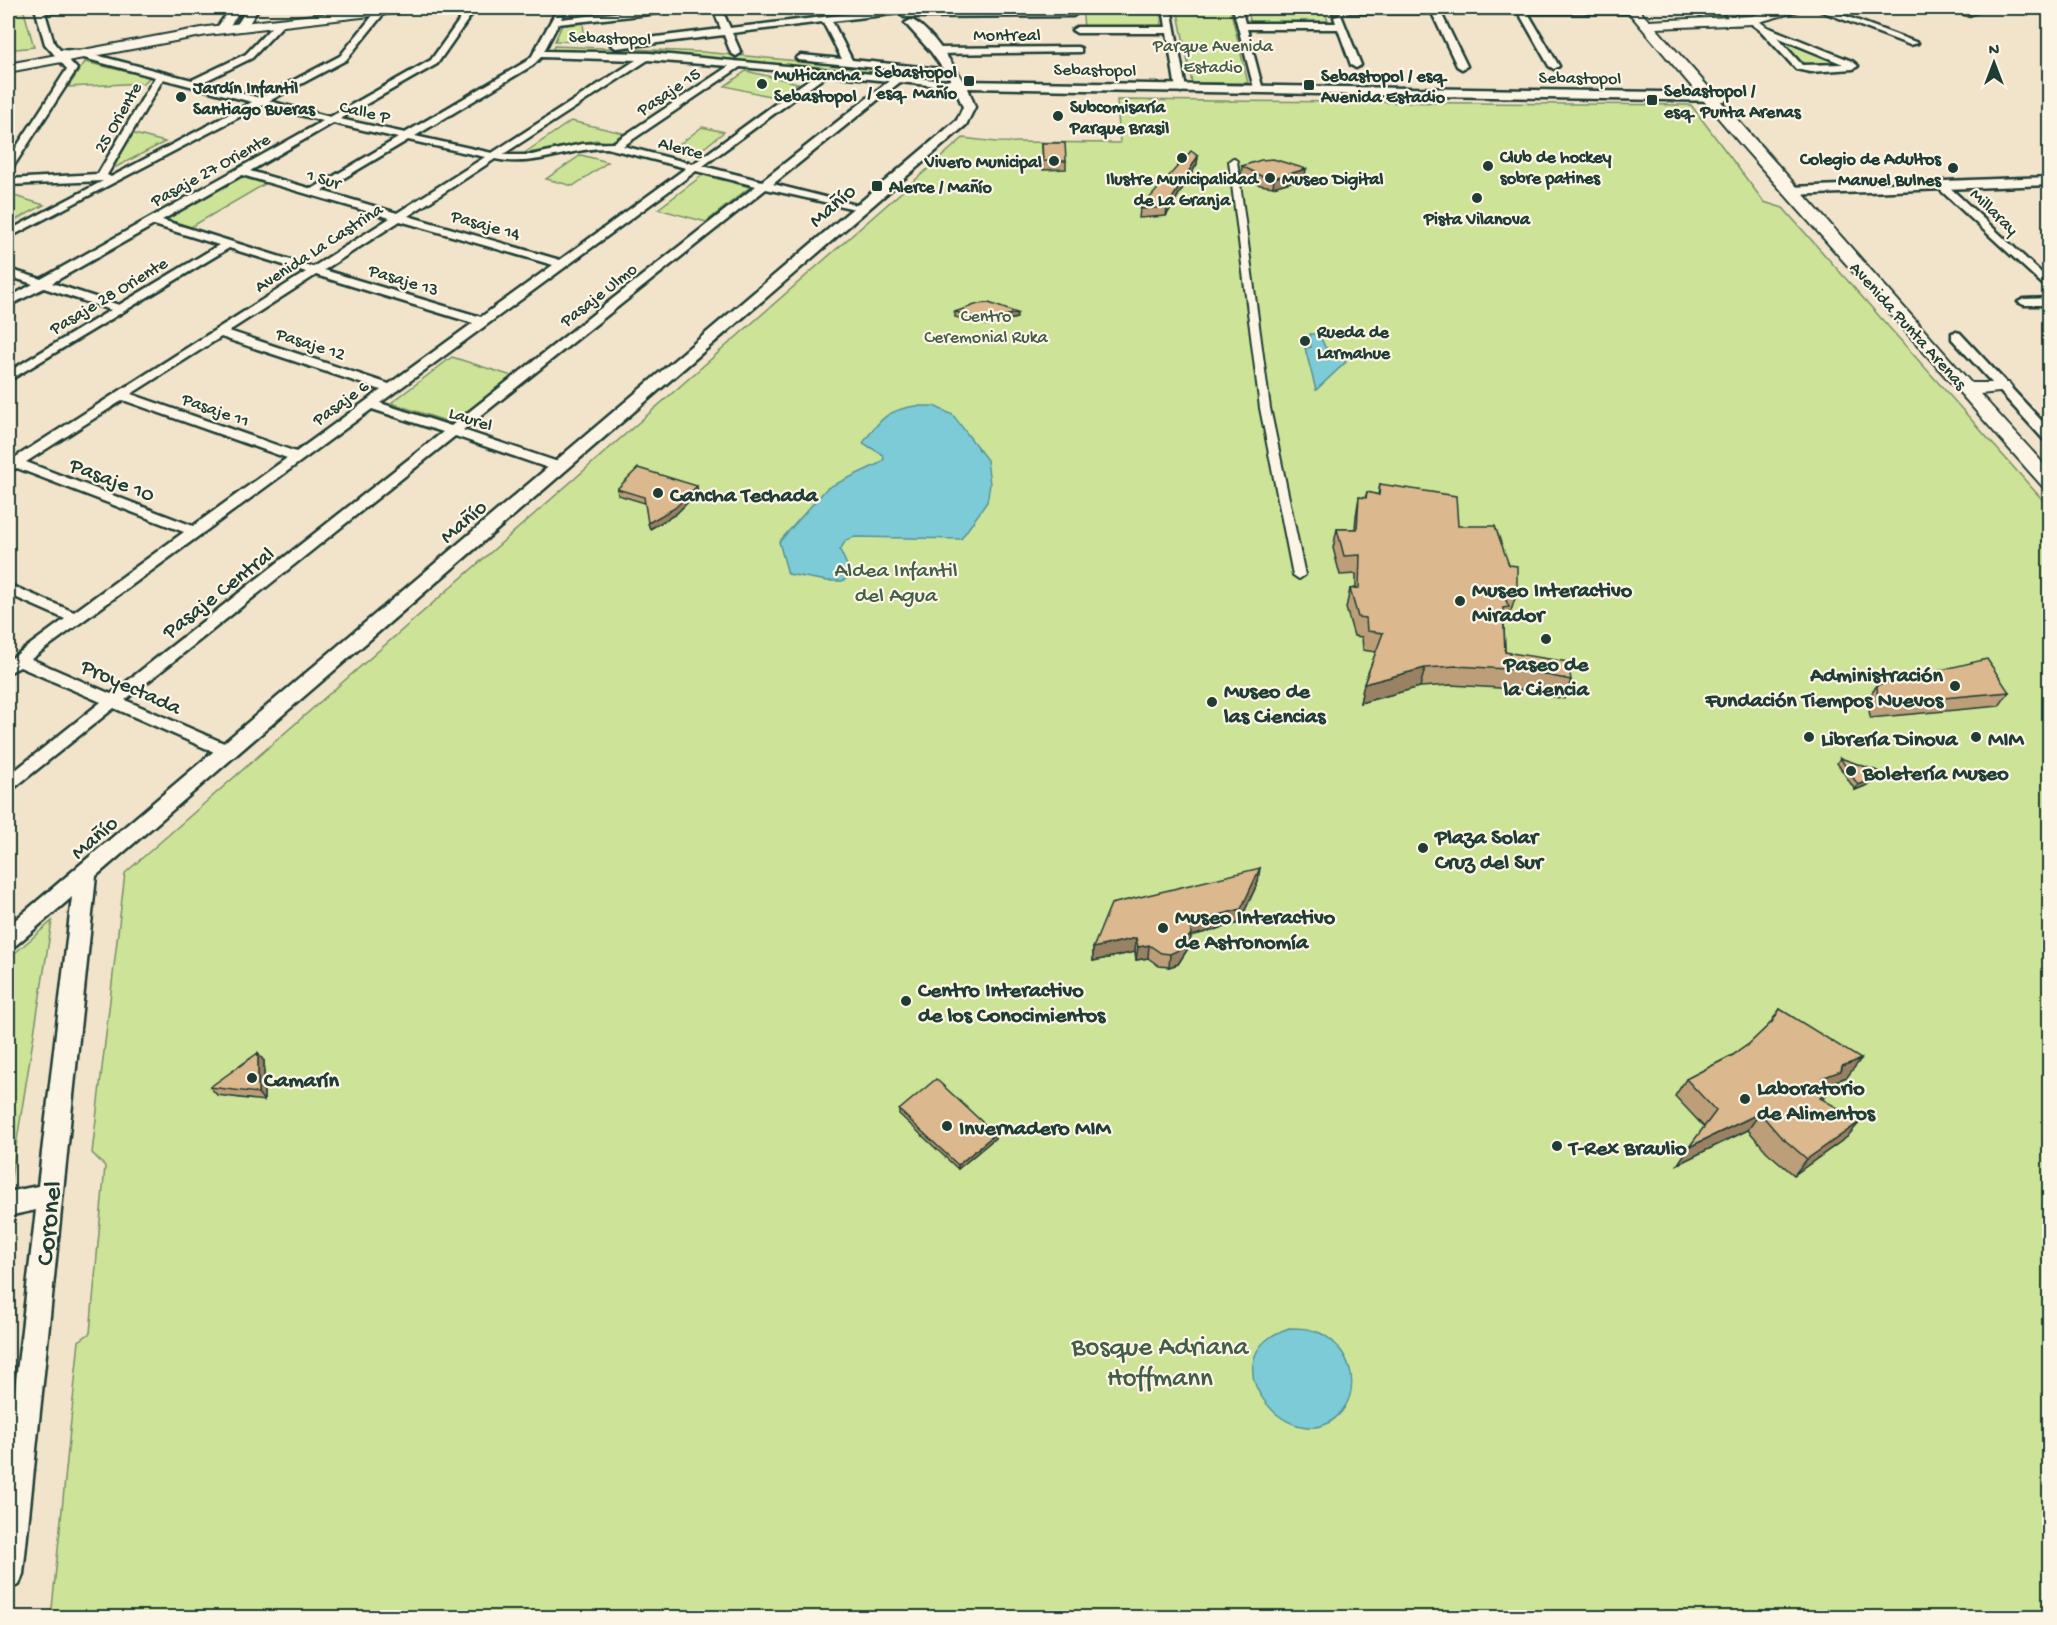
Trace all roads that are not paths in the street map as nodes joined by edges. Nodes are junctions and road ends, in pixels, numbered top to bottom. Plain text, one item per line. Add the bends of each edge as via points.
1 (72, 8) edge
2 (236, 8) edge
3 (327, 8) edge
4 (405, 8) edge
5 (472, 8) edge
6 (562, 8) edge
7 (677, 8) edge
8 (717, 8) edge
9 (1167, 8) edge
10 (1237, 8) edge
11 (1636, 8) edge
12 (1725, 8) edge
13 (1793, 8) edge
14 (1817, 8) edge
15 (40, 9) edge
16 (1335, 9) edge
17 (1435, 9) edge
18 (1522, 9) edge
19 (382, 10) junction
20 (1073, 10) edge
21 (904, 14) edge
22 (247, 18) edge
23 (826, 19) junction
24 (1752, 20) junction
25 (281, 22) junction
26 (555, 22) junction
27 (1737, 22) junction
28 (1661, 24) junction
29 (225, 25) junction
30 (1646, 25) junction
31 (1242, 26) junction
32 (1341, 26) junction
33 (1764, 29) junction
34 (1077, 30) junction
35 (1171, 30) junction
36 (727, 31) junction
37 (543, 43) junction
38 (1913, 43) dead end
39 (556, 44) dead end
40 (604, 44) dead end
41 (616, 45) junction
42 (693, 49) dead end
43 (936, 51) junction
44 (725, 52) dead end
45 (736, 52) junction
46 (81, 54) junction
47 (537, 54) junction
48 (747, 54) dead end
49 (58, 55) junction
50 (649, 56) junction
51 (792, 58) dead end
52 (8, 62) edge
53 (849, 63) junction
54 (738, 64) junction
55 (1356, 65) dead end
56 (1462, 66) dead end
57 (1554, 66) dead end
58 (8, 68) edge
59 (938, 71) junction
60 (825, 72) junction
61 (161, 74) junction
62 (898, 79) junction
63 (194, 83) junction
64 (952, 84) junction
65 (1181, 89) junction
66 (1258, 90) junction
67 (1708, 97) junction
68 (1724, 97) junction
69 (258, 101) junction
70 (331, 120) junction
71 (405, 138) junction
72 (616, 146) junction
73 (494, 156) junction
74 (1233, 161) dead end
75 (8, 167) edge
76 (695, 167) junction
77 (1769, 168) junction
78 (240, 171) junction
79 (106, 178) junction
80 (2049, 181) edge
81 (8, 182) edge
82 (764, 185) junction
83 (1941, 185) junction
84 (1790, 191) junction
85 (314, 192) junction
86 (860, 209) junction
87 (399, 216) junction
88 (152, 221) junction
89 (8, 235) edge
90 (228, 244) junction
91 (563, 264) junction
92 (315, 271) junction
93 (8, 272) edge
94 (42, 284) junction
95 (2049, 288) edge
96 (2049, 301) edge
97 (2024, 302) dead end
98 (8, 303) edge
99 (119, 309) junction
100 (483, 322) junction
101 (219, 332) junction
102 (1956, 336) dead end
103 (8, 376) edge
104 (2003, 387) junction
105 (392, 389) junction
106 (1966, 389) junction
107 (121, 395) junction
108 (371, 404) junction
109 (453, 431) junction
110 (2049, 438) edge
111 (298, 457) junction
112 (12, 465) edge
113 (559, 467) junction
114 (2049, 483) edge
115 (196, 532) junction
116 (1299, 575) dead end
117 (8, 589) edge
118 (77, 619) junction
119 (13, 664) edge
120 (112, 701) junction
121 (227, 751) junction
122 (8, 784) edge
123 (86, 872) junction
124 (8, 939) edge
125 (50, 1195) junction
126 (8, 1204) edge
127 (8, 1574) edge

1 - 15 street
2 - 29 street
3 - 22 main road
4 - 19 main road
5 - 70 street, Pasaje 27 Oriente via 436,59
6 - 26 street
7 - 26 street
8 - 36 street
9 - 35 street
10 - 31 street
11 - 18 street
11 - 28 main road, Avenida Punta Arenas
11 - 30 main road, Avenida Punta Arenas
12 - 27 street
13 - 24 main road
14 - 38 street
15 - 49 street via 50,44
16 - 17 street
16 - 32 street
17 - 18 street
17 - 56 street
18 - 57 street
19 - 25 main road
19 - 69 street via 345,56
20 - 21 street
20 - 34 street
21 - 23 street
21 - 43 street, Mañío
21 - 59 street, Mañío
22 - 25 main road
22 - 29 main road
23 - 36 street
23 - 53 street
24 - 27 main road
24 - 33 street
25 - 63 street via 249,56
26 - 37 street
27 - 28 main road
28 - 30 main road
28 - 68 main road, Avenida Punta Arenas
29 - 46 main road
29 - 49 main road via 143,34
30 - 67 main road, Avenida Punta Arenas
31 - 32 street
31 - 66 street
32 - 55 street
33 - 33 street via 1799,67 1853,66 1849,63
34 - 35 street
34 - 43 street, Montreal via 1078,53
35 - 65 street
36 - 41 street
36 - 45 street
37 - 39 street, Sebastopol
37 - 47 street
40 - 41 street, Sebastopol
41 - 42 street, Sebastopol
43 - 64 street, Mañío
44 - 45 street
45 - 48 street
46 - 49 main road
46 - 61 street, Calle P
47 - 50 street, Sebastopol
47 - 71 street via 530,63
49 - 52 main road
49 - 58 main road
49 - 75 street via 72,69
50 - 54 street, Sebastopol
50 - 73 street, Avenida La Castrina
51 - 53 street
53 - 59 street
54 - 60 street, Sebastopol
54 - 72 street, Pasaje 15
59 - 64 street, Mañío
60 - 62 street, Sebastopol
60 - 76 street, Pasaje 6
61 - 63 street, Calle P
61 - 79 street, 25 Oriente
62 - 64 street, Sebastopol
62 - 82 street
63 - 69 street, Calle P
64 - 65 street, Sebastopol
64 - 86 street, Mañío via 968,99 969,111 957,126
65 - 66 street, Sebastopol
66 - 67 street, Sebastopol
67 - 68 street, Sebastopol
67 - 77 main road, Avenida Punta Arenas
68 - 77 main road, Avenida Punta Arenas via 1751,133
69 - 70 street, Calle P
69 - 79 street
70 - 71 street, Calle P
70 - 78 street, Pasaje 27 Oriente
71 - 73 street, Calle P
71 - 85 street
72 - 73 street, Alerce via 588,145 525,160
72 - 76 street, Alerce
73 - 87 street, Avenida La Castrina
74 - 116 street via 1265,408
76 - 82 street, Alerce
76 - 91 street, Pasaje 6
77 - 84 main road, Avenida Punta Arenas
78 - 85 street, 1 Sur
78 - 88 street, Pasaje 27 Oriente
79 - 81 street
79 - 89 street
80 - 83 street, Millaray
82 - 86 street, Alerce
82 - 109 street, Pasaje Ulmo
83 - 84 street, Millaray
83 - 95 street, Millaray
84 - 106 main road, Avenida Punta Arenas
85 - 87 street, 1 Sur
86 - 113 street, Mañío
87 - 91 street, Pasaje 14
87 - 92 street, Avenida La Castrina
88 - 90 street, Pasaje 13
88 - 94 street, Pasaje 27 Oriente
90 - 92 street, Pasaje 13
90 - 99 street, Pasaje 28 Oriente
91 - 100 street, Pasaje 6
92 - 100 street, Pasaje 13
92 - 101 street, Avenida La Castrina
93 - 94 street
94 - 98 street, Pasaje 27 Oriente
94 - 99 street
96 - 97 street
99 - 103 street, Pasaje 28 Oriente
100 - 105 street, Pasaje 6
101 - 105 street, Pasaje 12
101 - 107 street, Avenida La Castrina
102 - 104 street, Avenida Punta Arenas
104 - 106 main road
104 - 110 street, Avenida Punta Arenas
105 - 108 street, Pasaje 6
106 - 114 main road, Avenida Punta Arenas
107 - 111 street, Pasaje 11
107 - 112 street, Avenida La Castrina
108 - 109 street, Laurel
108 - 111 street, Pasaje 6
109 - 113 street, Laurel
109 - 120 street, Pasaje Central
111 - 115 street, Pasaje 6
112 - 115 street, Pasaje 10
113 - 121 street, Mañío
115 - 118 street, Pasaje 6
117 - 118 street
118 - 119 street, Pasaje 6
119 - 120 street, Proyectada
120 - 121 street, Proyectada
120 - 122 street, Pasaje Central
121 - 123 street, Mañío
123 - 124 street, Mañío
123 - 125 street, Coronel
125 - 126 street
125 - 127 street, Coronel

